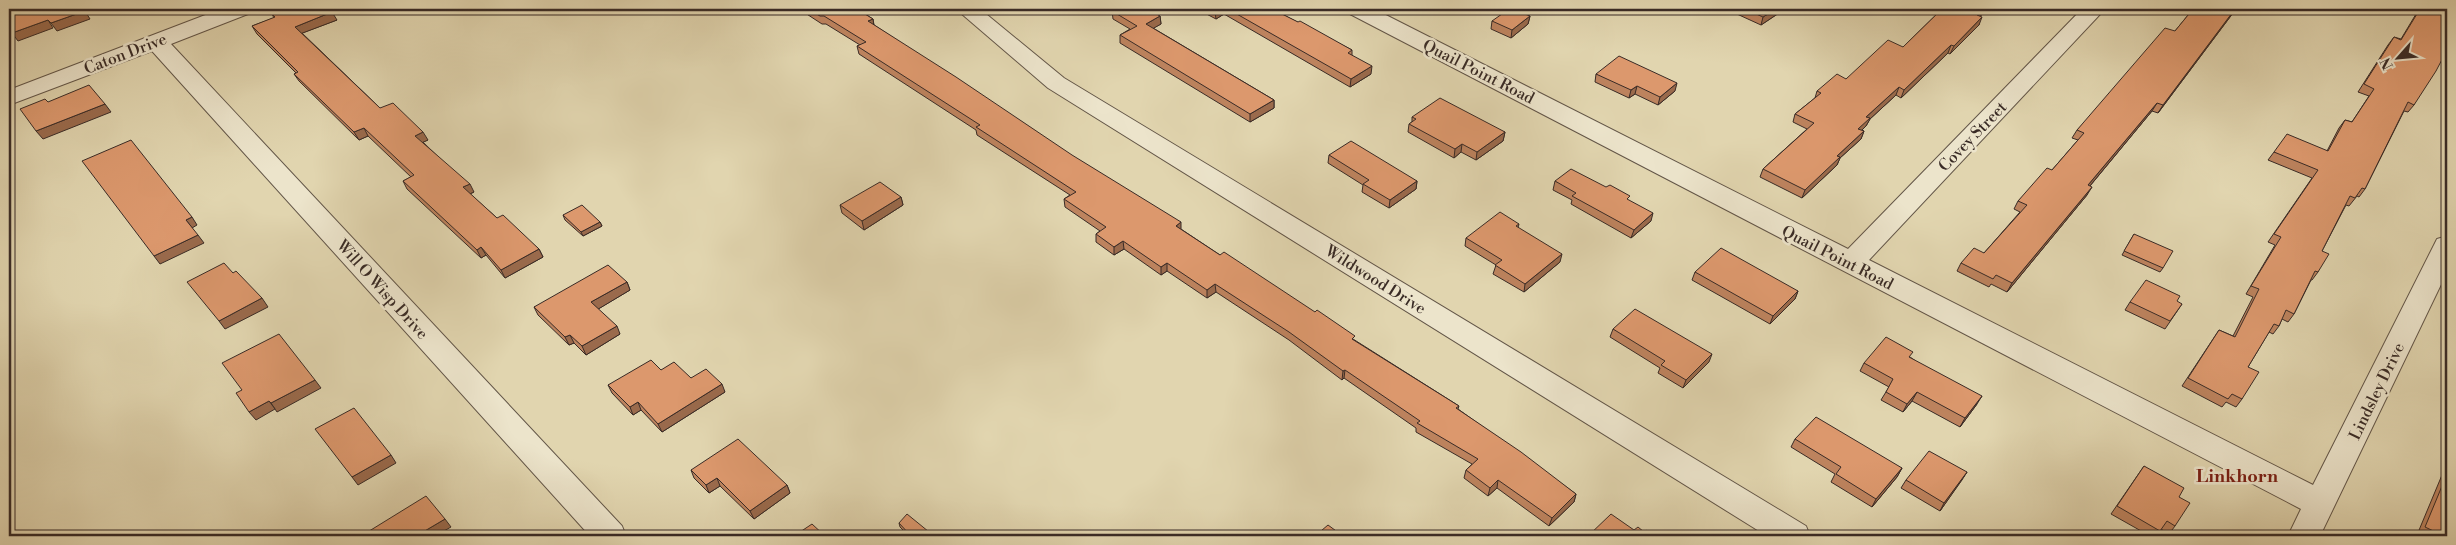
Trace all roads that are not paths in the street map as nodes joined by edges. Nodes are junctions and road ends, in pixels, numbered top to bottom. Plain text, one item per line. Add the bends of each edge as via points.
1 (240, 9) edge
2 (967, 9) edge
3 (1358, 9) edge
4 (2094, 9) edge
5 (156, 41) junction
6 (9, 98) edge
7 (2447, 245) edge
8 (1850, 263) junction
9 (2320, 504) junction
10 (610, 536) edge
11 (1794, 536) edge
12 (2304, 536) edge

1 - 5 street, Caton Drive
2 - 11 street, Wildwood Drive via 1056,83
3 - 8 street, Quail Point Road
4 - 8 street, Covey Street
5 - 6 street, Caton Drive
5 - 10 street, Will O Wisp Drive
7 - 9 street, Lindsley Drive
8 - 9 street, Quail Point Road
9 - 12 street, Lindsley Drive

